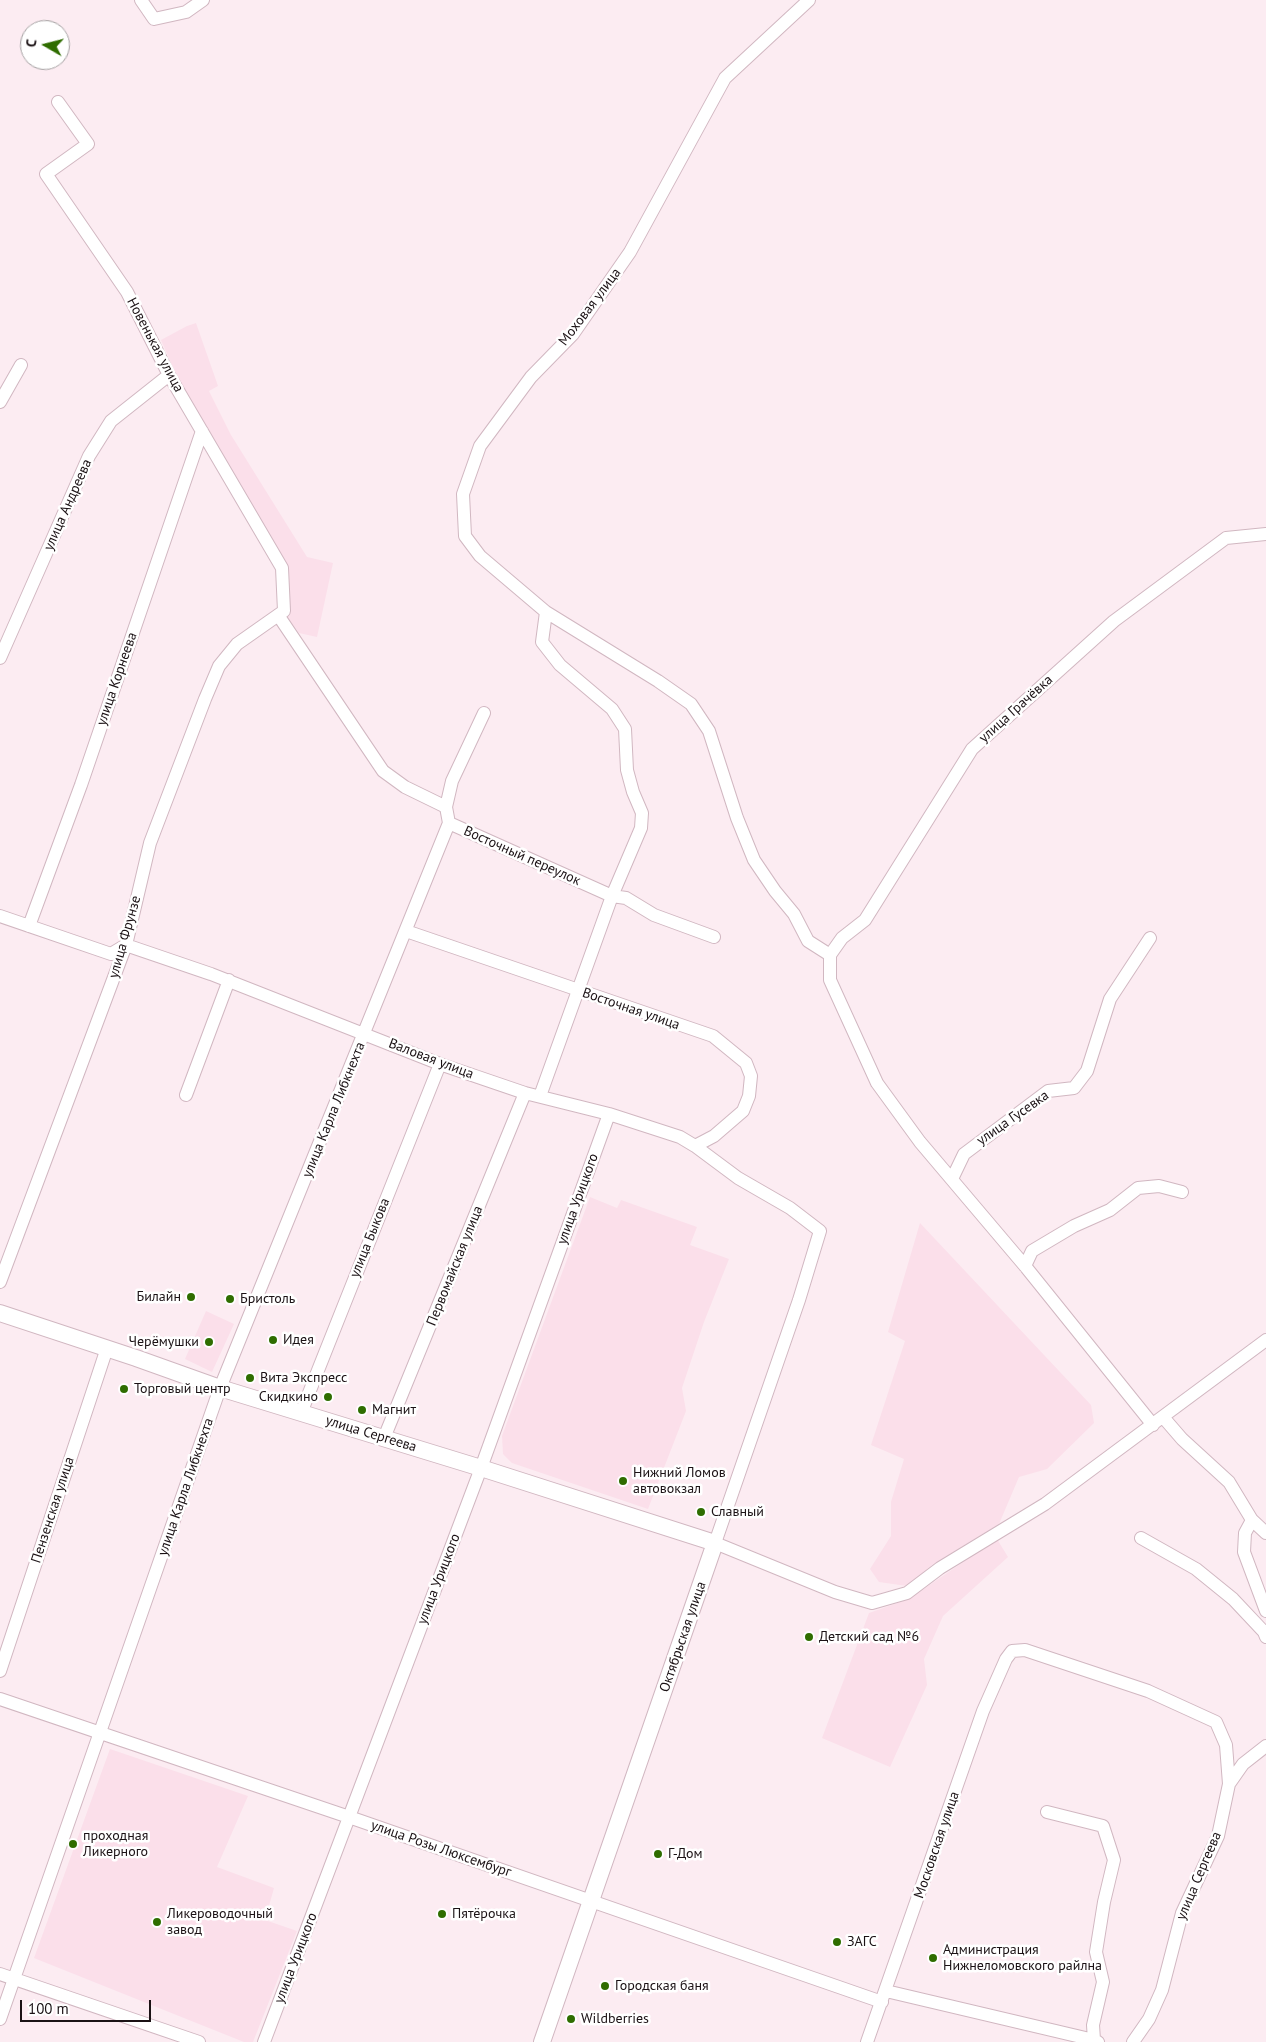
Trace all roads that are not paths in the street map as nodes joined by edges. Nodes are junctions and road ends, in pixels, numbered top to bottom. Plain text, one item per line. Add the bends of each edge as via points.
1 (141, 0) edge
2 (203, 0) edge
3 (809, 0) edge
4 (58, 102) dead end
5 (21, 365) dead end
6 (169, 375) junction
7 (0, 402) edge
8 (202, 431) junction
9 (1266, 534) edge
10 (546, 612) junction
11 (278, 615) junction
12 (0, 658) edge
13 (484, 712) dead end
14 (446, 807) junction
15 (449, 823) junction
16 (612, 896) junction
17 (0, 916) edge
18 (29, 926) junction
19 (406, 932) junction
20 (714, 937) dead end
21 (1150, 938) dead end
22 (126, 945) junction
23 (830, 955) junction
24 (229, 980) junction
25 (578, 990) junction
26 (365, 1034) junction
27 (440, 1064) junction
28 (525, 1093) junction
29 (186, 1095) dead end
30 (540, 1096) junction
31 (609, 1114) junction
32 (696, 1146) junction
33 (952, 1179) junction
34 (1182, 1192) dead end
35 (820, 1231) joint
36 (1025, 1266) junction
37 (0, 1282) edge
38 (0, 1313) edge
39 (1266, 1340) edge
40 (107, 1348) junction
41 (220, 1388) junction
42 (301, 1412) junction
43 (1158, 1421) junction
44 (384, 1438) junction
45 (481, 1468) junction
46 (1252, 1520) junction
47 (1266, 1533) edge
48 (1141, 1538) dead end
49 (715, 1543) junction
50 (1266, 1611) edge
51 (1266, 1637) edge
52 (0, 1671) edge
53 (0, 1699) edge
54 (100, 1735) junction
55 (1226, 1745) junction
56 (1266, 1746) edge
57 (1251, 1758) junction
58 (1229, 1784) junction
59 (1047, 1812) dead end
60 (349, 1817) junction
61 (592, 1901) junction
62 (0, 1974) edge
63 (14, 1978) junction
64 (884, 1997) junction
65 (0, 2019) edge
66 (1096, 2041) edge
67 (199, 2042) edge
68 (264, 2042) edge
69 (542, 2042) edge
70 (867, 2042) edge
71 (1133, 2042) edge

1 - 2 street via 154,19 186,12
3 - 10 street, Моховая улица via 725,78 630,252 573,334 531,377 480,446 463,494 465,536 480,556
4 - 6 street, Новенькая улица via 88,144 46,174 127,292
5 - 7 street
6 - 8 street, Новенькая улица
6 - 12 street, улица Андреева via 111,421 89,456
8 - 11 street, Новенькая улица via 282,568 284,611
8 - 18 street, улица Корнеева via 81,785
9 - 23 street, улица Грачёвка via 1226,538 1114,621 972,749 866,920 842,938
10 - 16 street via 542,642 560,665 612,709 625,729 627,770 642,813 641,828
10 - 23 street, Моховая улица via 692,704 709,731 754,860 794,914 808,941
11 - 14 street via 383,771 405,787
11 - 22 street, улица Фрунзе via 237,644 219,666 150,843
13 - 14 street via 452,781
14 - 15 street, Восточный переулок
15 - 16 street, Восточный переулок
15 - 19 street, улица Карла Либкнехта
16 - 20 street, Восточный переулок via 626,898 654,915
16 - 25 street
17 - 18 street
18 - 22 street via 111,954
19 - 25 street, Восточная улица
19 - 26 street, улица Карла Либкнехта
21 - 33 street, улица Гусевка via 1110,999 1087,1071 1074,1088 1048,1091 964,1154
22 - 24 street, Валовая улица
22 - 37 street, улица Фрунзе
23 - 33 street via 830,980 877,1083
24 - 26 street, Валовая улица
24 - 29 street
25 - 30 street
25 - 32 street, Восточная улица via 712,1036 746,1062 751,1076 749,1096 743,1111 714,1136
26 - 27 street, Валовая улица
26 - 41 street, улица Карла Либкнехта
27 - 28 street, Валовая улица
27 - 42 street, улица Быкова
28 - 30 street, Валовая улица
28 - 44 street, Первомайская улица
30 - 31 street, Валовая улица
31 - 32 street, Валовая улица via 680,1137
31 - 45 street, улица Урицкого
32 - 35 street, Валовая улица via 738,1178 790,1208
33 - 36 street
34 - 36 street via 1159,1186 1138,1188 1110,1210 1074,1226 1032,1251
35 - 49 street, Октябрьская улица
36 - 43 street
38 - 40 main road, улица Сергеева
39 - 43 street
40 - 41 main road, улица Сергеева
40 - 52 street, Пензенская улица
41 - 42 main road, улица Сергеева
41 - 54 street, улица Карла Либкнехта
42 - 44 main road, улица Сергеева
43 - 46 street via 1229,1482
43 - 49 street via 1045,1504 940,1568 907,1593 872,1603 835,1592
44 - 45 main road, улица Сергеева
45 - 49 main road, улица Сергеева
45 - 60 street, улица Урицкого
46 - 47 street
46 - 50 street via 1245,1533 1244,1552
48 - 51 street via 1196,1569 1233,1599
49 - 61 main road, Октябрьская улица
53 - 54 street, улица Розы Люксембург
54 - 60 street, улица Розы Люксембург
54 - 63 street, улица Карла Либкнехта
55 - 57 street via 1238,1757
55 - 58 street
55 - 64 street, Московская улица via 1216,1722 1183,1706 1025,1650 1012,1651 983,1711
56 - 57 street, улица Сергеева
57 - 58 street, улица Сергеева via 1235,1772
58 - 71 street, улица Сергеева via 1218,1836 1182,1913 1162,1990 1149,2019
59 - 66 street via 1103,1826 1114,1860 1096,1952 1103,1982 1093,2025
60 - 61 street, улица Розы Люксембург
60 - 68 street, улица Урицкого
61 - 64 street, улица Розы Люксембург
61 - 69 main road, Октябрьская улица
62 - 63 street
63 - 65 street, улица Карла Либкнехта
63 - 67 street
64 - 66 street, улица Розы Люксембург
64 - 70 street, Московская улица

